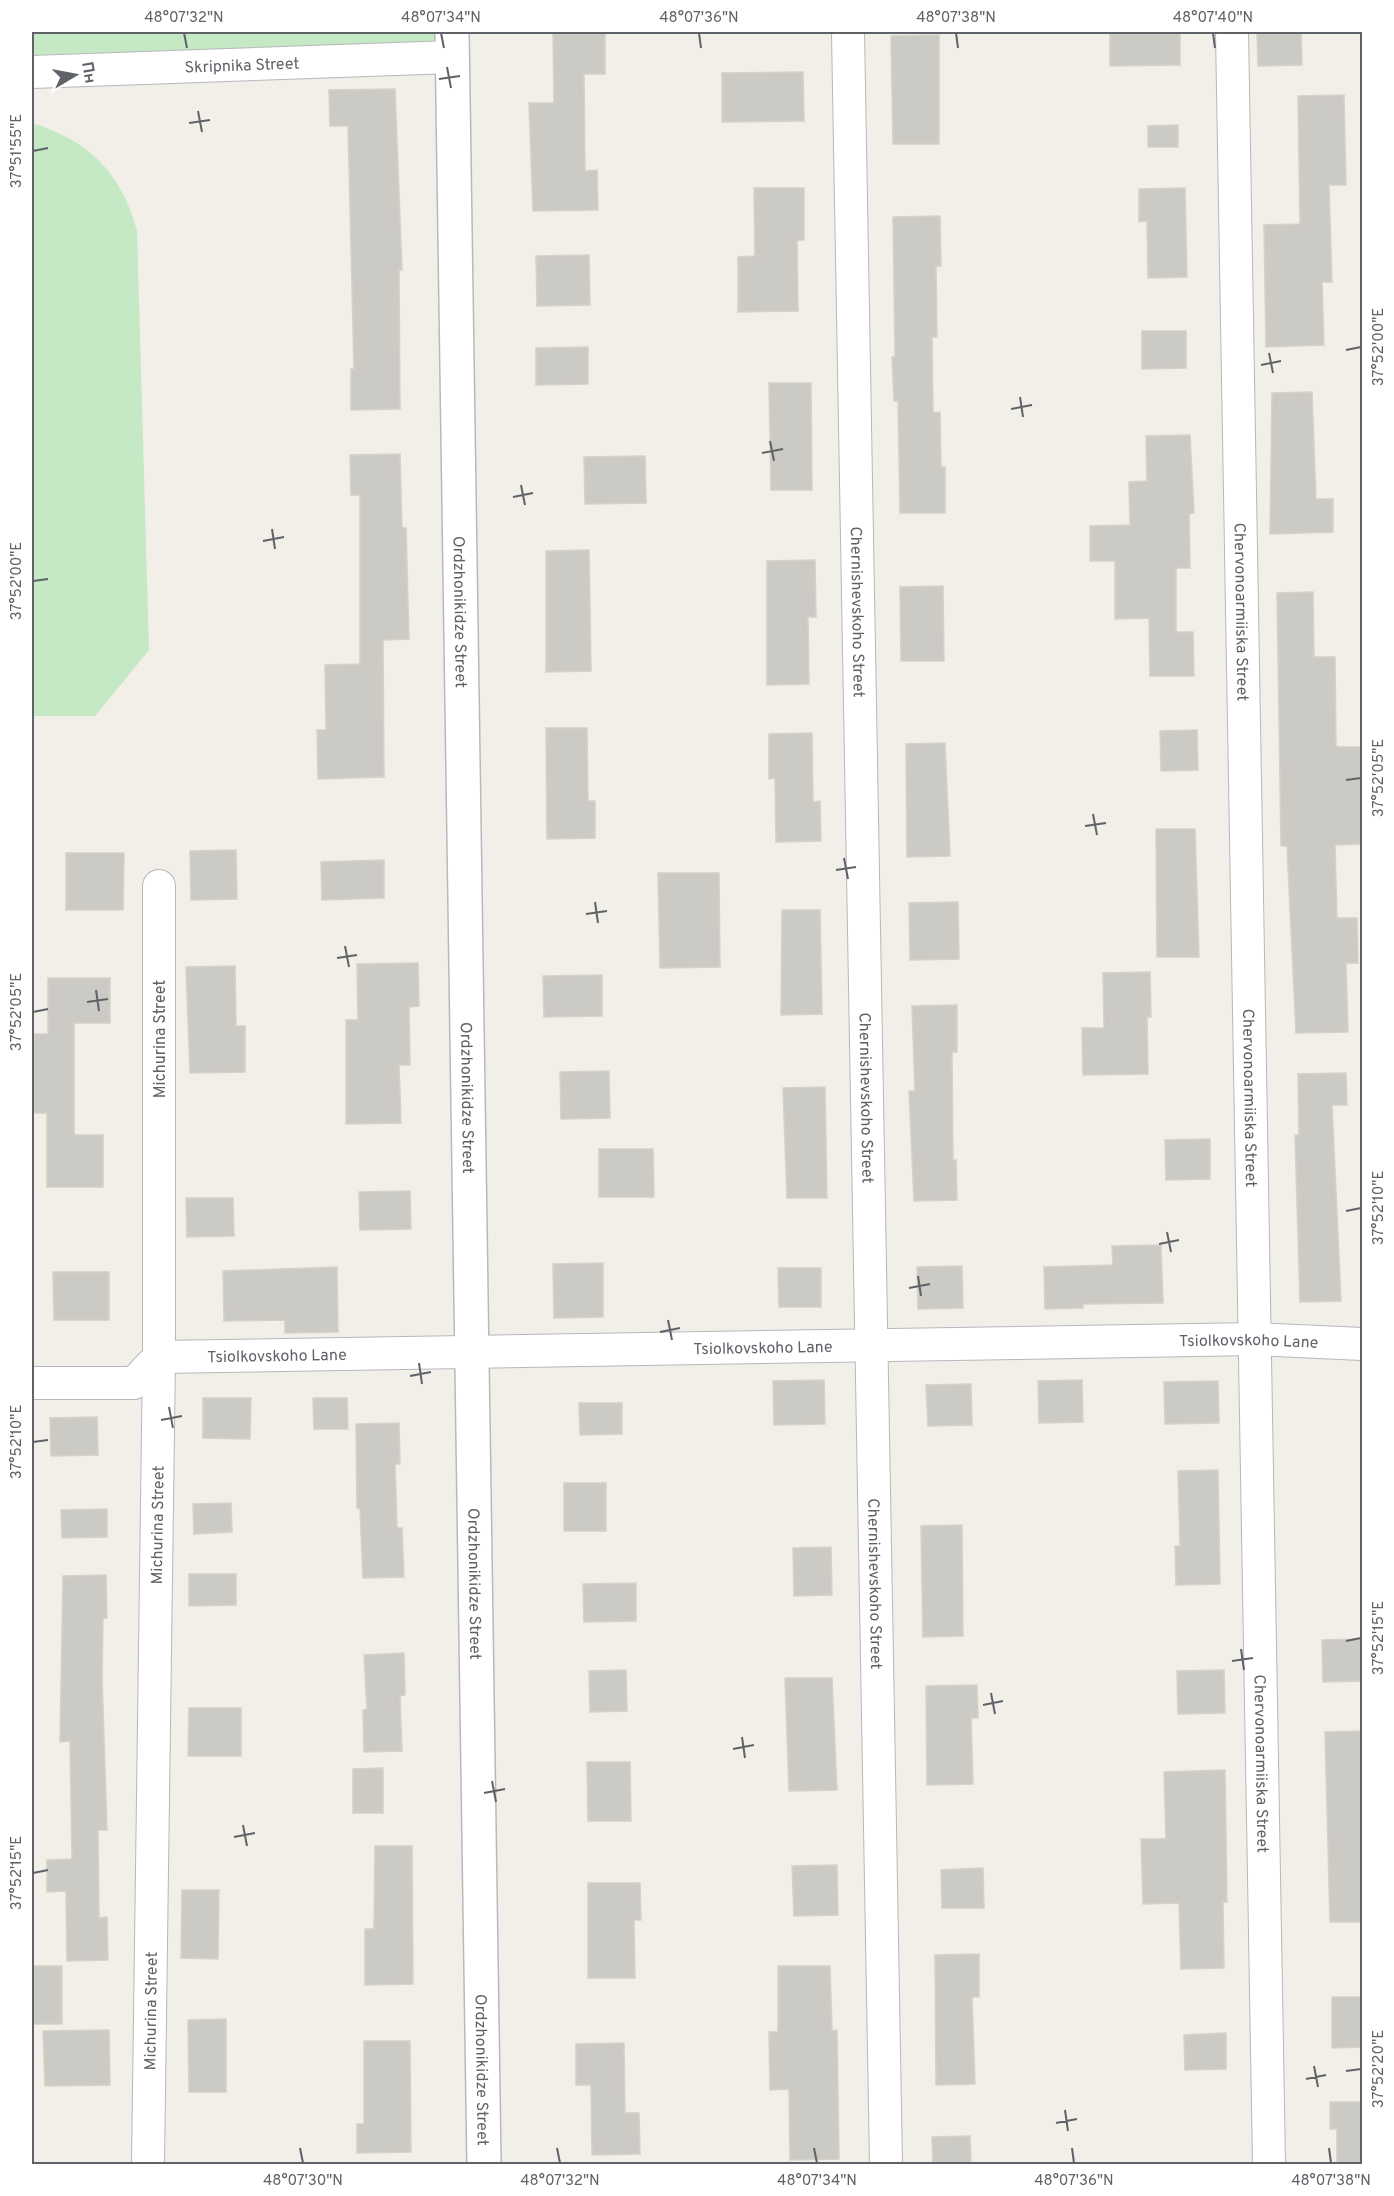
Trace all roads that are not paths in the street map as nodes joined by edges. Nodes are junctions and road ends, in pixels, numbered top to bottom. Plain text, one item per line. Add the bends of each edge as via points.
1 (849, 32) edge
2 (1232, 32) edge
3 (452, 44) edge
4 (32, 72) edge
5 (159, 886) dead end
6 (1255, 1339) junction
7 (870, 1344) junction
8 (1362, 1344) edge
9 (472, 1351) junction
10 (159, 1357) junction
11 (32, 1383) edge
12 (148, 2164) edge
13 (484, 2164) edge
14 (886, 2164) edge
15 (1269, 2164) edge

1 - 7 street, Chernishevskoho Street
2 - 6 street, Chervonoarmiiska Street
3 - 4 street, Skripnika Street
3 - 9 main road, Ordzhonikidze Street
5 - 10 street, Michurina Street
6 - 7 street, Tsiolkovskoho Lane
6 - 8 street, Tsiolkovskoho Lane
6 - 15 street, Chervonoarmiiska Street
7 - 9 street, Tsiolkovskoho Lane
7 - 14 street, Chernishevskoho Street
9 - 10 street, Tsiolkovskoho Lane
9 - 13 main road, Ordzhonikidze Street
10 - 11 street via 134,1383
10 - 12 street, Michurina Street

